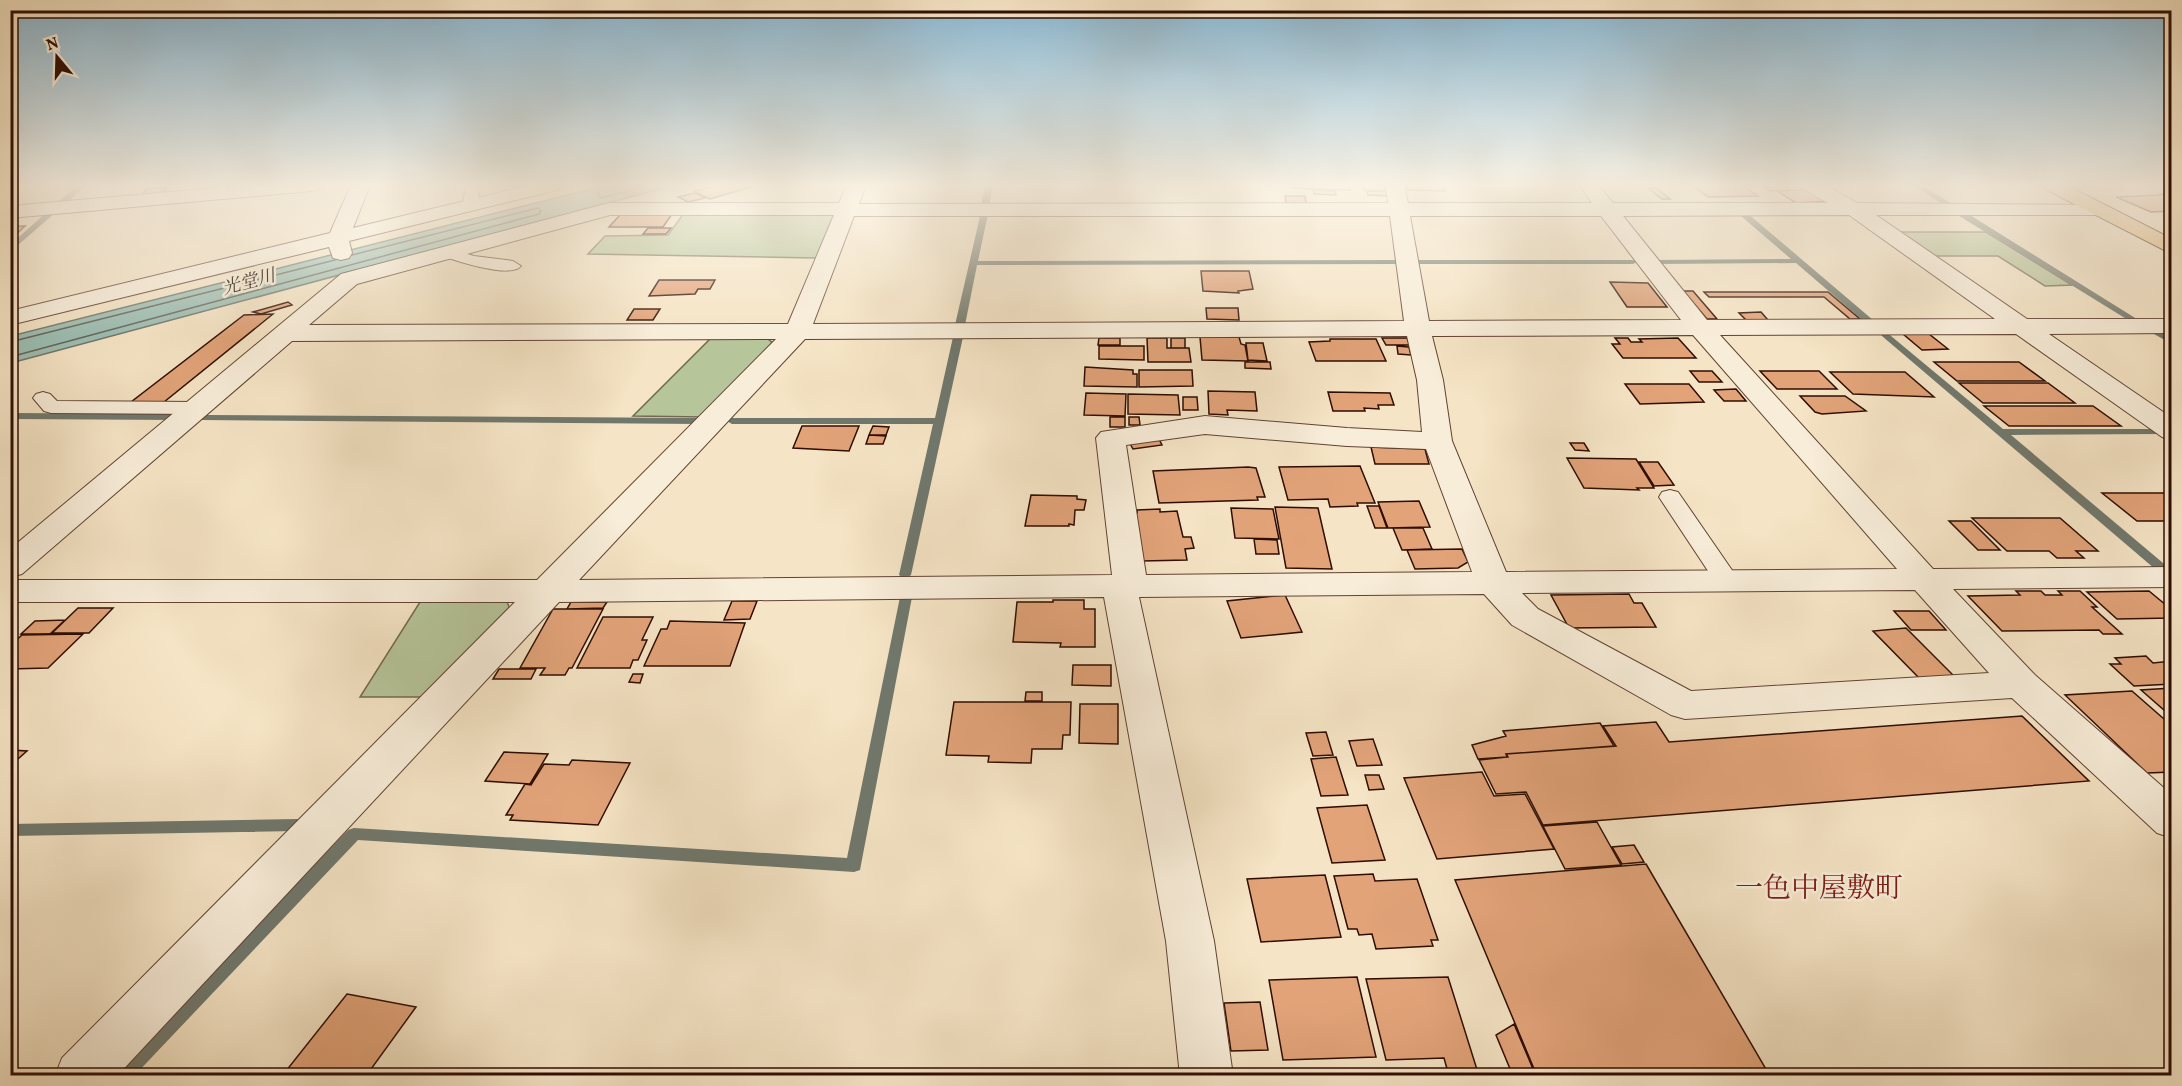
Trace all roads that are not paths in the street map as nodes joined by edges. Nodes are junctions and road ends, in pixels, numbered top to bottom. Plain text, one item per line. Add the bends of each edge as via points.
1 (341, 236) edge
2 (362, 236) edge
3 (511, 236) edge
4 (836, 236) edge
5 (1403, 236) edge
6 (1626, 236) edge
7 (1891, 236) edge
8 (2148, 236) edge
9 (339, 242) junction
10 (2172, 248) edge
11 (448, 253) junction
12 (513, 266) dead end
13 (348, 278) junction
14 (10, 318) edge
15 (2172, 326) edge
16 (2020, 327) junction
17 (1700, 328) junction
18 (1418, 329) junction
19 (797, 332) junction
20 (285, 333) junction
21 (43, 398) dead end
22 (197, 408) junction
23 (2172, 431) edge
24 (1437, 441) junction
25 (1670, 497) dead end
26 (10, 567) edge
27 (2172, 577) edge
28 (1924, 579) junction
29 (1727, 581) junction
30 (1493, 583) junction
31 (1125, 586) junction
32 (10, 591) edge
33 (547, 591) junction
34 (2021, 684) junction
35 (2172, 821) edge
36 (81, 1076) edge
37 (1207, 1076) edge

1 - 9 street
2 - 9 street
3 - 11 street
4 - 19 street
5 - 18 street
6 - 17 street
7 - 16 street
8 - 10 highway
9 - 13 street
9 - 14 street
11 - 12 lane via 472,261
11 - 13 street
13 - 20 street
15 - 16 street
16 - 17 street
16 - 23 street
17 - 18 street
17 - 28 street
18 - 19 street
18 - 24 street via 1430,380
19 - 20 street
19 - 33 street
20 - 22 street
21 - 22 lane via 51,407
22 - 26 street
24 - 30 street
24 - 31 street via 1205,425 1111,438
25 - 29 lane
27 - 28 street
28 - 29 street
28 - 34 street
29 - 30 street
30 - 31 street
30 - 34 street via 1526,617 1685,705
31 - 33 street
31 - 37 street via 1190,941
32 - 33 street
33 - 36 street
34 - 35 street

